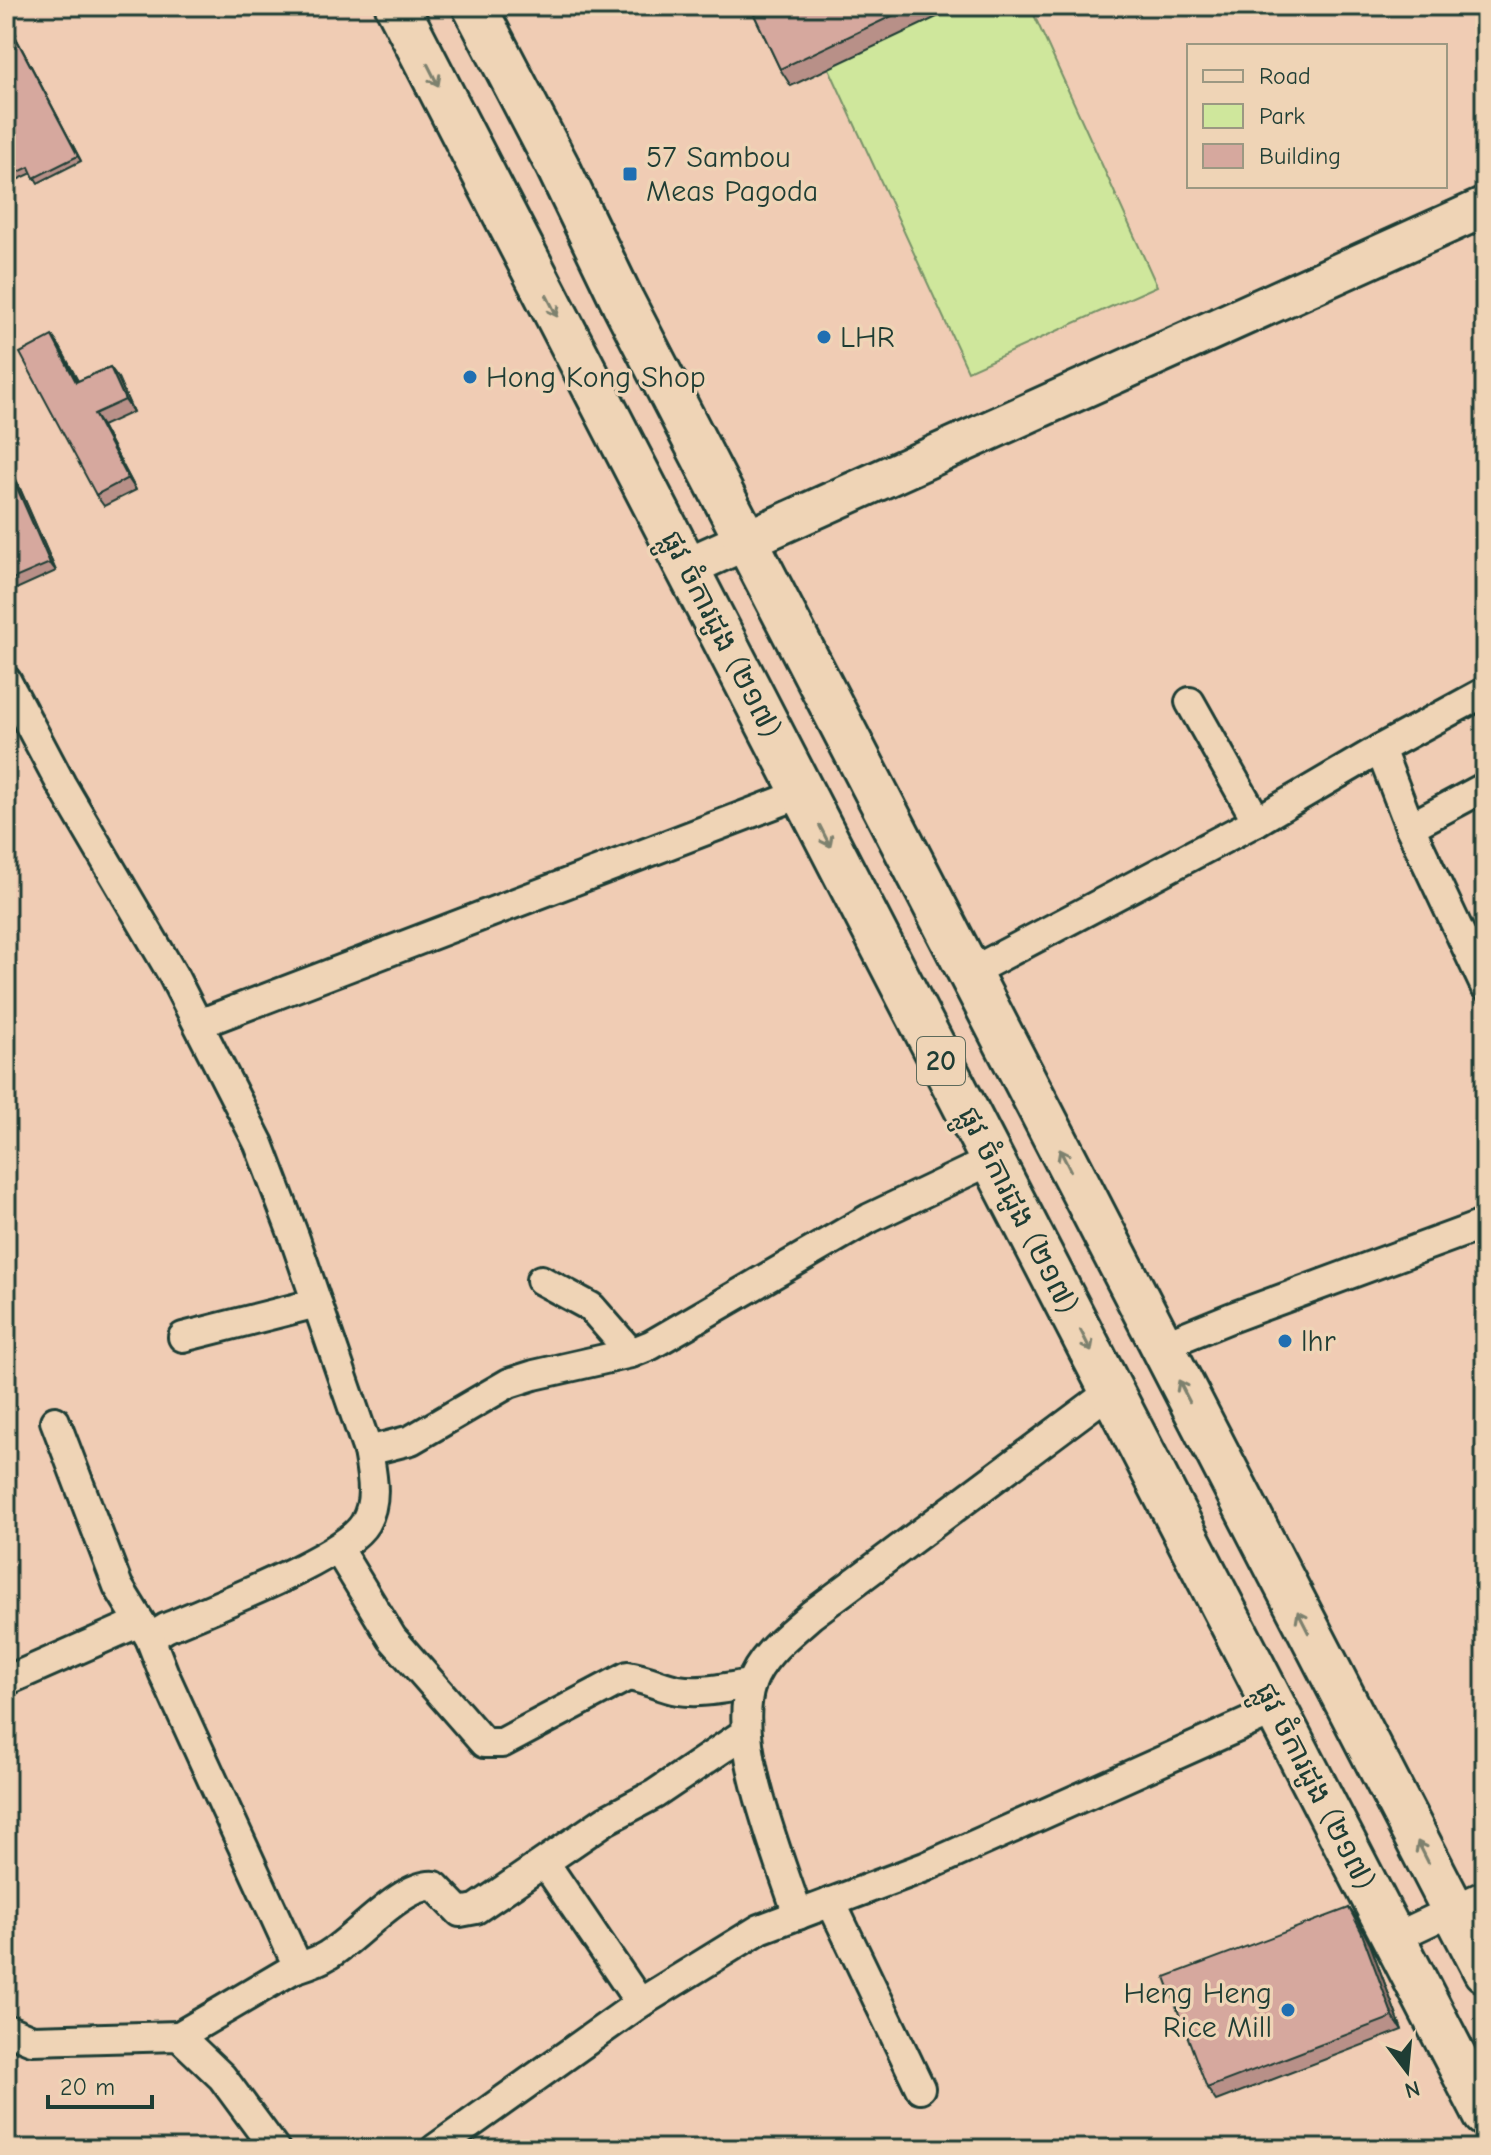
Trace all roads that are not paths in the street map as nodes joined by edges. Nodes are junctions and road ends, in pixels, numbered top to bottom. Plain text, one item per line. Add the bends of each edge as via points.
1 (397, 6) edge
2 (474, 6) edge
3 (1485, 207) edge
4 (746, 540) junction
5 (687, 567) junction
6 (6, 680) edge
7 (1485, 692) edge
8 (1190, 702) dead end
9 (1380, 749) junction
10 (1485, 787) edge
11 (803, 793) junction
12 (1257, 821) junction
13 (1410, 827) junction
14 (969, 973) junction
15 (1485, 986) edge
16 (199, 1024) junction
17 (992, 1160) junction
18 (1485, 1224) edge
19 (541, 1280) dead end
20 (317, 1303) junction
21 (183, 1337) dead end
22 (1161, 1346) junction
23 (631, 1353) junction
24 (1111, 1391) junction
25 (55, 1421) dead end
26 (368, 1451) junction
27 (338, 1549) junction
28 (145, 1630) junction
29 (6, 1681) edge
30 (751, 1684) junction
31 (1276, 1710) junction
32 (745, 1733) junction
33 (545, 1863) junction
34 (831, 1902) junction
35 (1469, 1902) edge
36 (798, 1915) junction
37 (1394, 1938) junction
38 (293, 1969) junction
39 (1485, 1971) edge
40 (640, 2003) junction
41 (6, 2029) edge
42 (179, 2036) junction
43 (920, 2088) dead end
44 (1485, 2115) edge
45 (275, 2149) edge
46 (435, 2149) edge

1 -> 5 main road, ផ្លូវ ចំការដូង (២១៧) / 20
2 - 4 main road, 20
3 - 4 street
4 - 5 street
4 - 14 main road, 20
5 - 11 main road, ផ្លូវ ចំការដូង (២១៧) / 20
6 - 16 street
7 - 9 street
8 - 12 street
9 - 12 street
9 - 13 street
10 - 13 street
11 - 16 street
11 -> 17 main road, ផ្លូវ ចំការដូង (២១៧) / 20
12 - 14 street
13 - 15 street
22 -> 14 main road, 20
16 - 20 street via 259,1144
17 - 23 street via 870,1218 682,1329
17 -> 24 main road, ផ្លូវ ចំការដូង (២១៧) / 20
18 - 22 street
19 - 23 street via 591,1307
20 - 21 street
20 - 26 street
35 -> 22 main road, 20
23 - 26 street via 509,1383 411,1440
24 - 30 street via 811,1615 767,1656
24 - 31 main road, ផ្លូវ ចំការដូង (២១៧) / 20
25 - 28 street via 118,1586
26 - 27 street via 373,1495 365,1523
27 - 28 street via 166,1628
27 - 30 street via 392,1638 484,1743 502,1743 628,1676 677,1690
28 - 29 street
28 - 38 street via 294,1958
30 - 32 street
31 - 34 street via 925,1867
31 - 37 main road, ផ្លូវ ចំការដូង (២១៧) / 20
32 - 33 street
32 - 36 street
33 - 38 street via 469,1912 453,1907 435,1886 418,1888 328,1955
33 - 40 street
34 - 36 street
34 - 43 street
35 - 37 street
35 - 39 main road, 20
36 - 40 street via 760,1929
37 - 44 main road, ផ្លូវ ចំការដូង (២១៧) / 20
38 - 42 street
40 - 46 street
41 - 42 street via 32,2040
42 - 45 street via 222,2077

